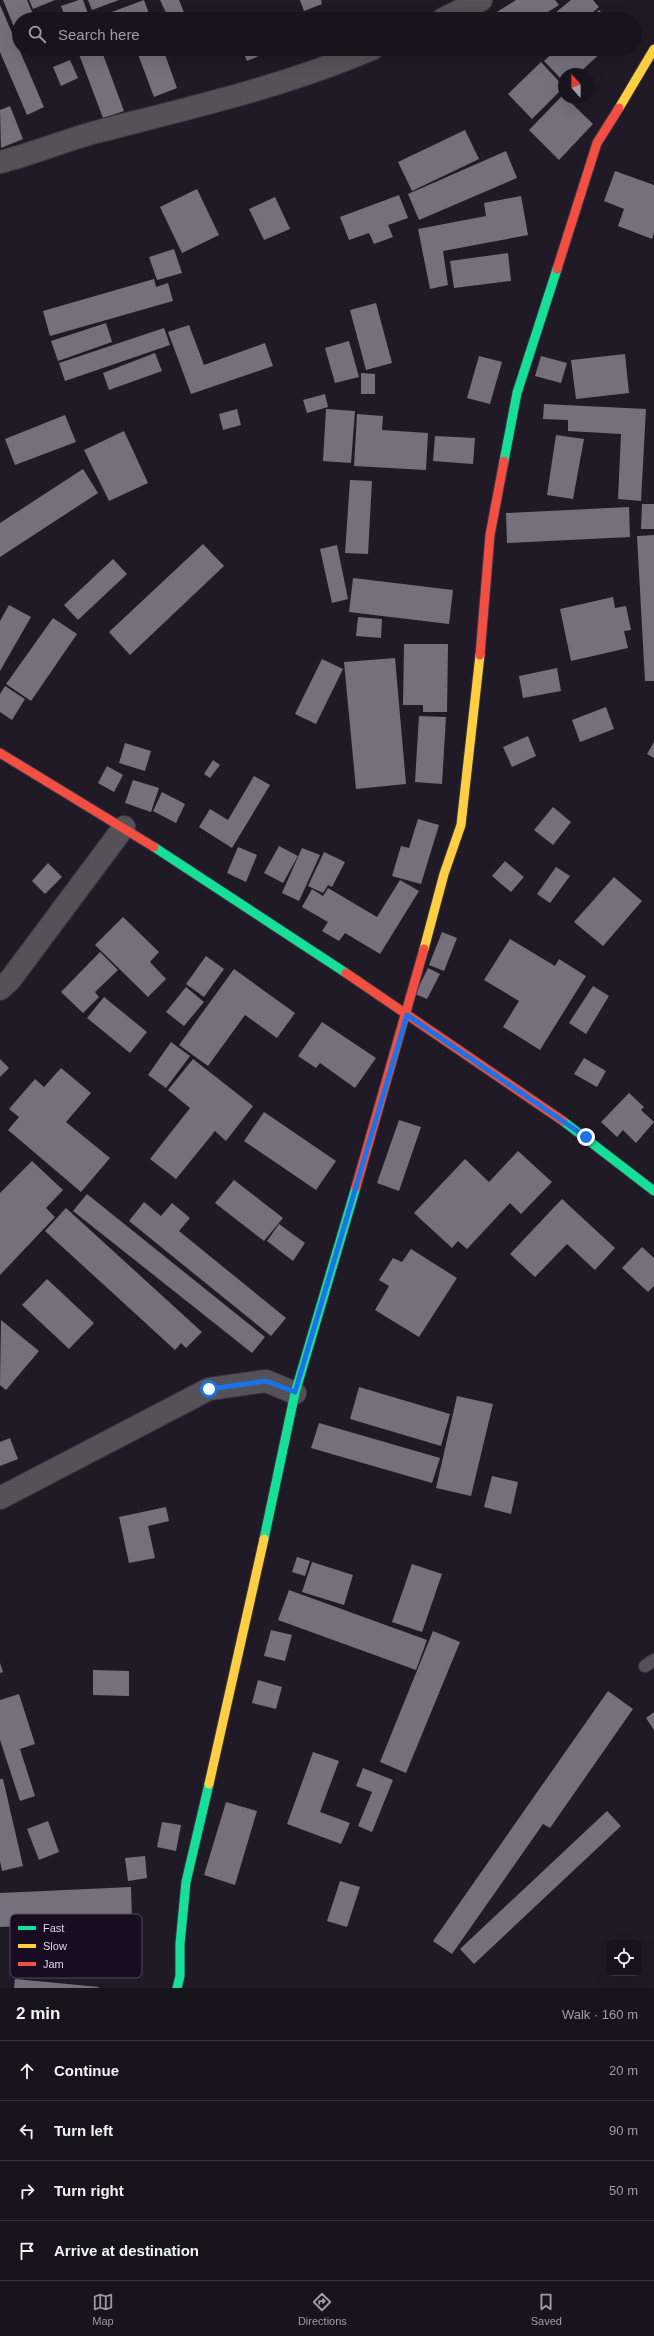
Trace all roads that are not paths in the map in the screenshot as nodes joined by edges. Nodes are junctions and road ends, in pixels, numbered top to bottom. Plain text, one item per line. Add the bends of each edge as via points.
1 (481, 0) edge
2 (456, 12) edge
3 (654, 49) edge
4 (354, 56) edge
5 (0, 162) edge
6 (0, 753) edge
7 (124, 827) junction
8 (0, 989) edge
9 (407, 1015) junction
10 (654, 1191) edge
11 (295, 1392) junction
12 (0, 1498) edge
13 (177, 1988) edge

1 - 2 street
3 - 9 street via 597,142 517,393 490,535 461,825 444,874
4 - 5 street via 322,69 189,110 94,132
6 - 7 street
7 - 8 street via 10,980
7 - 9 street
9 - 10 street via 586,1137
9 - 11 street
11 - 12 street via 266,1381 209,1389
11 - 13 street via 235,1672 186,1882

